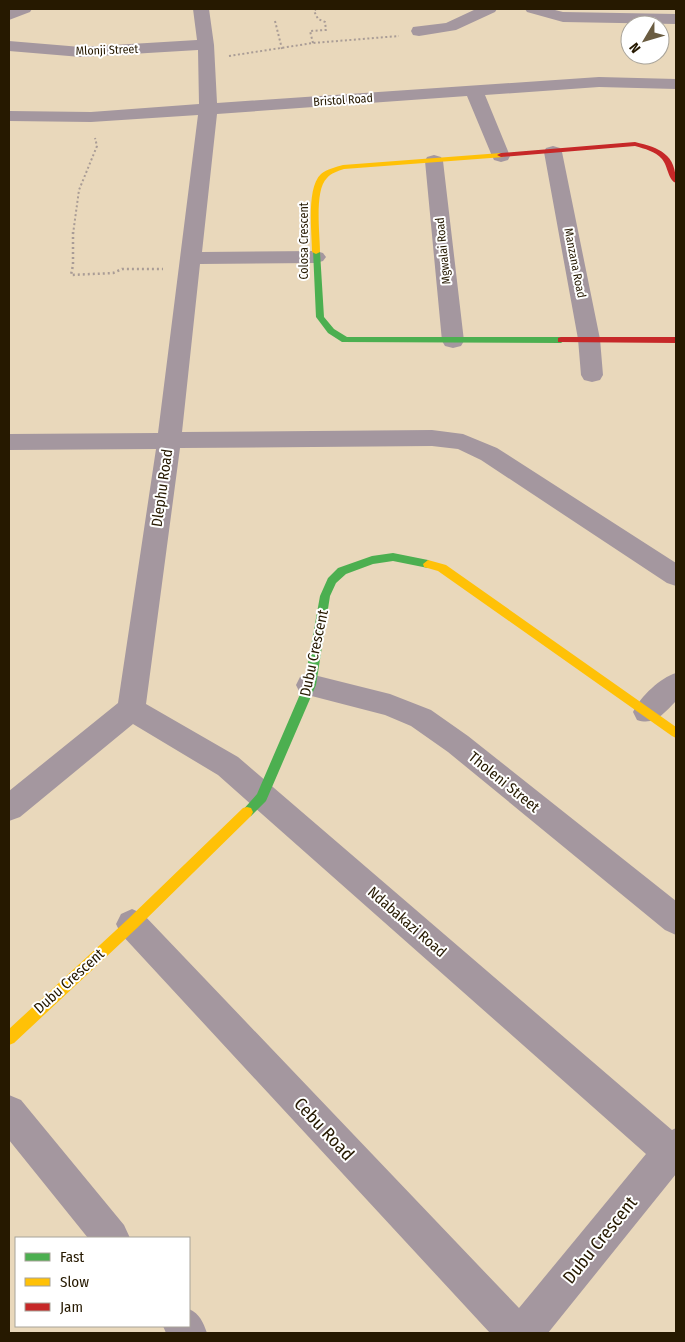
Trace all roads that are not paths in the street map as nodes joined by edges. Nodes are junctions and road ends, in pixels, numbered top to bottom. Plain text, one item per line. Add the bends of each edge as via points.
1 (24, 9) edge
2 (200, 9) edge
3 (489, 9) edge
4 (533, 9) edge
5 (9, 15) edge
6 (676, 19) edge
7 (419, 31) road end
8 (9, 46) edge
9 (206, 51) junction
10 (676, 84) edge
11 (474, 91) junction
12 (208, 110) junction
13 (9, 116) edge
14 (553, 152) junction
15 (501, 156) junction
16 (434, 161) junction
17 (676, 181) edge
18 (316, 256) junction
19 (189, 263) junction
20 (589, 339) junction
21 (676, 340) edge
22 (453, 341) junction
23 (592, 375) dead end
24 (9, 442) edge
25 (168, 442) junction
26 (676, 576) edge
27 (676, 684) edge
28 (310, 685) junction
29 (131, 709) junction
30 (647, 712) junction
31 (676, 733) edge
32 (262, 797) junction
33 (9, 808) edge
34 (676, 920) edge
35 (132, 924) junction
36 (9, 1038) edge
37 (9, 1112) edge
38 (674, 1149) edge
39 (110, 1237) edge
40 (516, 1333) edge
41 (523, 1333) edge

1 - 5 street
2 - 9 street, Dlephu Road
3 - 7 street via 450,27
4 - 6 street via 563,17
8 - 9 street, Mlonji Street via 81,52
9 - 12 street, Dlephu Road
10 - 11 street, Bristol Road via 599,82
11 - 12 street, Bristol Road
11 - 15 street
12 - 13 street, Bristol Road via 91,117
12 - 19 street, Dlephu Road
14 - 15 street, Colosa Crescent
14 - 17 street, Colosa Crescent via 636,144 657,149 669,158
14 - 20 street, Manzana Road
15 - 16 street, Colosa Crescent
16 - 18 street, Colosa Crescent via 343,167 326,173 318,184
16 - 22 street, Mgwalai Road
18 - 19 street
18 - 22 street, Colosa Crescent via 319,316 330,332 345,340
19 - 25 street, Dlephu Road
20 - 21 street, Colosa Crescent
20 - 22 street, Colosa Crescent
20 - 23 street, Manzana Road
24 - 25 street
25 - 26 street via 432,438 463,442 490,454
25 - 29 street, Dlephu Road
27 - 30 street
28 - 30 street, Dubu Crescent via 325,596 332,581 342,571 372,560 393,557 442,568
28 - 32 street, Dubu Crescent
28 - 34 street, Tholeni Street via 390,705 421,718 458,744
29 - 32 street, Ndabakazi Road via 228,766
29 - 33 street
30 - 31 street, Dubu Crescent
32 - 35 street, Dubu Crescent
32 - 38 street, Ndabakazi Road
35 - 36 street, Dubu Crescent
35 - 40 street, Cebu Road
37 - 39 street
38 - 41 street, Dubu Crescent

